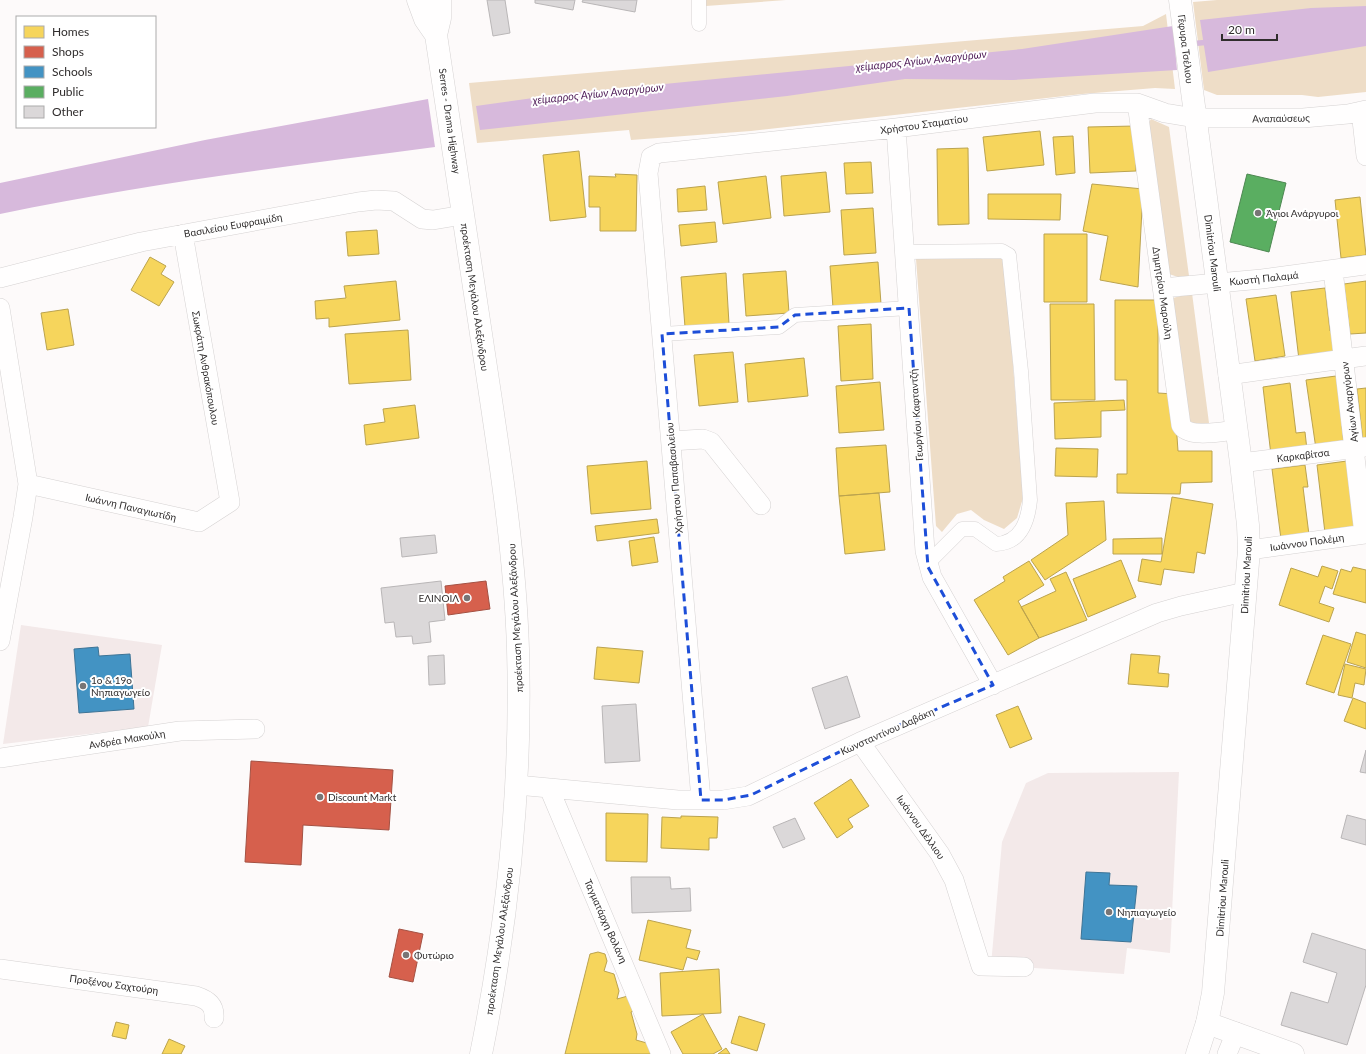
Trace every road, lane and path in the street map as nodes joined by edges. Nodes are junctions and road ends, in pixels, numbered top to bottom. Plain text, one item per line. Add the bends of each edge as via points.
1 (418, 0) edge
2 (440, 0) edge
3 (699, 0) edge
4 (1180, 1) edge
5 (699, 24) dead end
6 (436, 35) junction
7 (1192, 96) joint
8 (1137, 103) junction
9 (1363, 111) edge
10 (1195, 118) junction
11 (896, 128) junction
12 (1366, 156) edge
13 (652, 157) joint
14 (459, 183) joint
15 (463, 215) junction
16 (183, 234) junction
17 (906, 252) junction
18 (1366, 265) edge
19 (1333, 270) junction
20 (0, 278) edge
21 (1217, 283) junction
22 (1162, 288) junction
23 (0, 308) edge
24 (909, 308) junction
25 (662, 334) junction
26 (1366, 356) edge
27 (1344, 359) junction
28 (1228, 375) junction
29 (1236, 430) junction
30 (671, 441) junction
31 (1360, 448) edge
32 (1241, 463) junction
33 (28, 484) junction
34 (230, 502) joint
35 (761, 505) dead end
36 (1365, 534) edge
37 (1249, 550) junction
38 (927, 564) junction
39 (1245, 592) junction
40 (0, 641) edge
41 (993, 685) junction
42 (255, 729) dead end
43 (860, 742) junction
44 (0, 758) edge
45 (517, 785) junction
46 (549, 788) junction
47 (702, 800) junction
48 (1024, 967) dead end
49 (0, 969) edge
50 (214, 1018) dead end
51 (1207, 1023) junction
52 (1236, 1032) junction
53 (481, 1054) edge
54 (661, 1054) edge
55 (1197, 1054) edge
56 (1227, 1054) edge
57 (1293, 1054) edge

1 - 6 main road via 425,19
2 - 6 main road via 440,18
3 - 5 street
4 - 7 main road, Γέφυρα Τσέλιου
6 - 14 main road, Serres - Drama Highway
7 - 10 main road, Dimitriou Marouli
8 - 10 street, Χρήστου Σταματίου via 1170,114
8 - 11 street, Χρήστου Σταματίου via 1081,104
8 - 22 street, Δημητρίου Μαρούλη
9 - 10 street, Αναπαύσεως via 1303,118
9 - 12 street
10 - 21 main road, Dimitriou Marouli
11 - 13 street, Χρήστου Σταματίου via 659,153
11 - 17 street, Γεωργίου Καφταντζή
13 - 25 street, Χρήστου Παπαβασιλείου via 648,173
14 - 15 main road, προέκταση Μεγάλου Αλεξάνδρου
15 - 16 street, Βασιλείου Ευφραιμίδη via 433,220 422,219 399,204 389,200 376,200
15 - 45 main road, προέκταση Μεγάλου Αλεξάνδρου via 510,537 518,645
16 - 20 street, Βασιλείου Ευφραιμίδη via 100,251
16 - 34 street, Σωκράτη Ανθρακόπουλου
17 - 24 street, Γεωργίου Καφταντζή
17 - 38 street via 1002,251 1010,255 1030,500 1027,520 1014,538 996,544 975,529 962,529
18 - 19 street, Κωστή Παλαμά
19 - 21 street, Κωστή Παλαμά
19 - 27 street, Αγίων Αναργύρων
21 - 22 street, Κωστή Παλαμά
21 - 28 main road, Dimitriou Marouli
22 - 29 street, Δημητρίου Μαρούλη via 1182,427 1194,433
23 - 33 street
24 - 25 street via 795,315 779,327
24 - 38 street, Γεωργίου Καφταντζή
25 - 30 street, Χρήστου Παπαβασιλείου
26 - 27 street
27 - 28 street
27 - 31 street, Αγίων Αναργύρων
28 - 29 main road, Dimitriou Marouli
29 - 32 main road, Dimitriou Marouli
30 - 35 street via 703,439 711,442
30 - 47 street, Χρήστου Παπαβασιλείου
31 - 32 street, Καρκαβίτσα
31 - 36 street, Αγίων Αναργύρων
32 - 37 main road, Dimitriou Marouli
33 - 34 street, Ιωάννη Παναγιωτίδη via 199,522
33 - 40 street
36 - 37 street, Ιωάννου Πολέμη
37 - 39 main road, Dimitriou Marouli
38 - 41 street, Γεωργίου Καφταντζή
39 - 41 street, Κωνσταντίνου Δαβάκη via 1157,613
39 - 51 main road, Dimitriou Marouli via 1218,950
41 - 43 street, Κωνσταντίνου Δαβάκη
42 - 44 street, Ανδρέα Μακούλη via 180,731
43 - 47 street, Κωνσταντίνου Δαβάκη via 751,795 724,800
43 - 48 street, Ιωάννου Δέλλιου via 940,854 954,880 980,966
45 - 46 street, Κωνσταντίνου Δαβάκη
45 - 53 main road, προέκταση Μεγάλου Αλεξάνδρου via 503,928
46 - 47 street, Κωνσταντίνου Δαβάκη
46 - 54 street, Ταγματάρχη Βολάνη
49 - 50 street, Προξένου Σαχτούρη via 196,996 209,1002 215,1011
51 - 52 main road
51 - 55 main road, Dimitriou Marouli
52 - 56 street
52 - 57 main road

